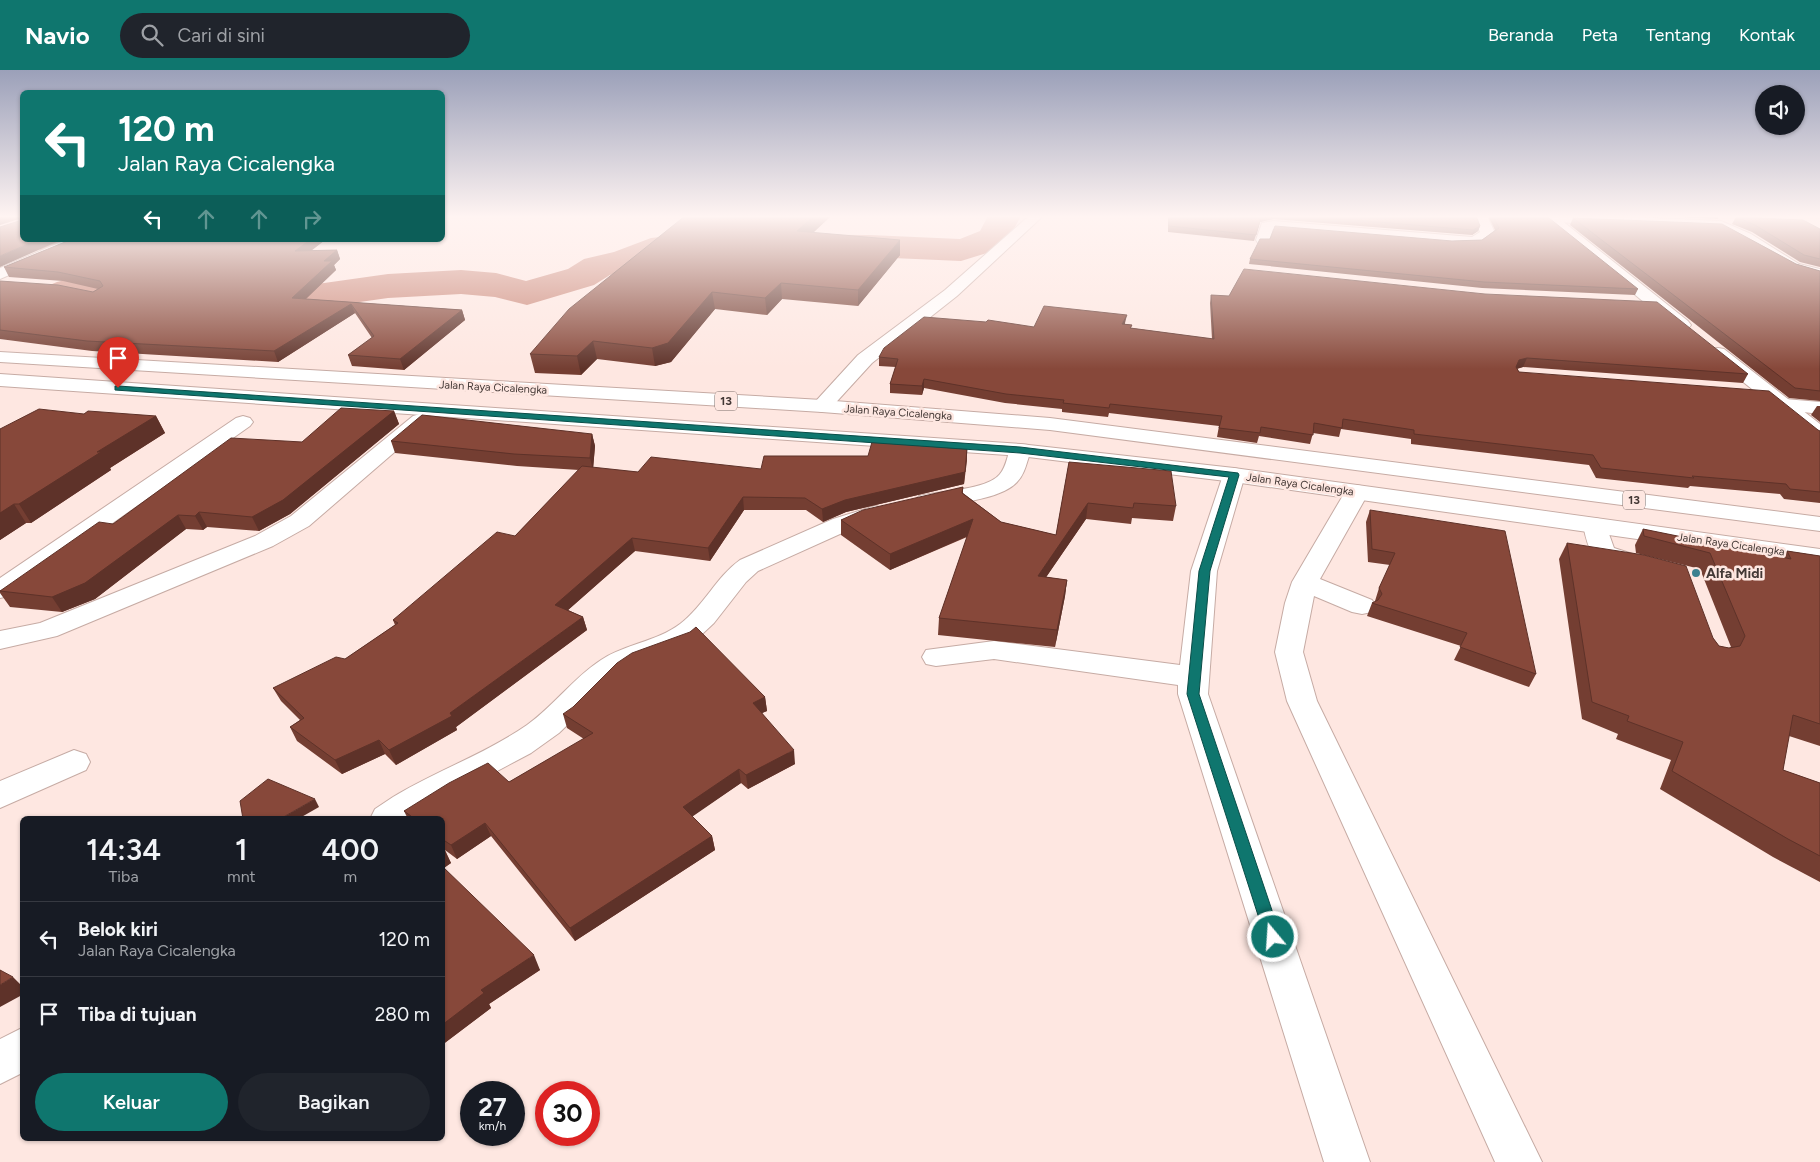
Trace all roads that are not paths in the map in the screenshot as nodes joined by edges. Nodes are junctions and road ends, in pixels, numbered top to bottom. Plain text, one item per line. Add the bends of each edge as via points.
1 (16, 267) edge
2 (981, 267) edge
3 (1609, 267) edge
4 (1796, 267) edge
5 (0, 274) edge
6 (1820, 274) edge
7 (0, 283) edge
8 (16, 284) edge
9 (1624, 302) edge
10 (1654, 303) junction
11 (0, 357) edge
12 (0, 380) edge
13 (1740, 391) edge
14 (1777, 399) junction
15 (822, 406) junction
16 (1820, 408) edge
17 (432, 409) junction
18 (243, 422) dead end
19 (1820, 434) edge
20 (1020, 450) junction
21 (1234, 475) junction
22 (1357, 492) junction
23 (1820, 524) edge
24 (1595, 525) junction
25 (1820, 557) edge
26 (1656, 567) edge
27 (1305, 582) junction
28 (0, 590) edge
29 (1362, 606) dead end
30 (0, 640) edge
31 (936, 657) dead end
32 (1193, 677) junction
33 (74, 762) dead end
34 (0, 795) edge
35 (392, 816) edge
36 (20, 1050) edge
37 (0, 1064) edge
38 (1347, 1162) edge
39 (1519, 1162) edge

1 - 5 main road
2 - 15 main road via 865,359
3 - 10 main road
4 - 6 main road via 1804,272
7 - 8 main road
9 - 10 main road
10 - 14 main road
11 - 15 main road, Jalan Raya Cicalengka / 13
12 - 17 main road, Jalan Raya Cicalengka / 13
13 - 14 main road
14 - 16 main road
14 - 19 main road
15 - 23 main road, Jalan Raya Cicalengka / 13 via 1050,424
17 - 20 main road, Jalan Raya Cicalengka / 13
17 - 30 main road via 300,522 264,542 46,630
18 - 28 main road
20 - 21 main road, Jalan Raya Cicalengka / 13
20 - 35 main road via 1010,476 998,485 855,519 753,562 705,617 682,637 624,658 538,732 500,757
21 - 22 main road, Jalan Raya Cicalengka / 13
21 - 32 main road via 1204,571
22 - 24 main road, Jalan Raya Cicalengka / 13
22 - 27 main road
24 - 25 main road, Jalan Raya Cicalengka / 13
24 - 26 main road via 1604,554
27 - 29 main road
27 - 39 main road via 1289,652 1302,701
31 - 32 main road via 994,650
32 - 38 main road via 1193,694
33 - 34 main road
36 - 37 main road

